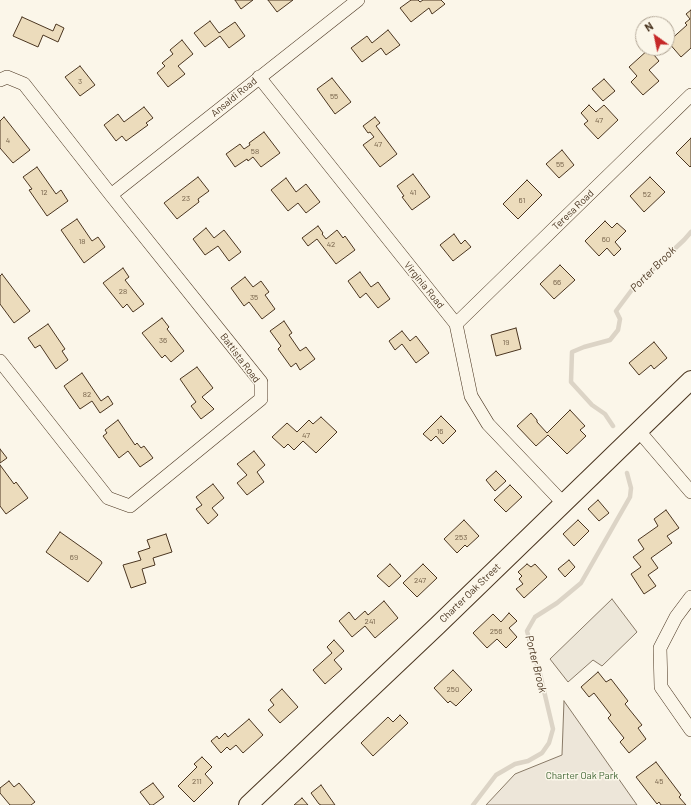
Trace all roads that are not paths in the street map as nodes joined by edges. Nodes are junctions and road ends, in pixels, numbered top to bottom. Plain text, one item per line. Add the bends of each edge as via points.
1 (358, 0) edge
2 (259, 77) junction
3 (3, 78) edge
4 (691, 95) edge
5 (111, 195) junction
6 (456, 324) junction
7 (0, 361) edge
8 (691, 380) edge
9 (638, 430) junction
10 (691, 492) edge
11 (563, 503) junction
12 (691, 597) edge
13 (691, 730) edge
14 (248, 805) edge

1 - 2 street, Ansaldi Road
2 - 5 street, Ansaldi Road
2 - 6 street, Virginia Road
3 - 5 street, Battista Road via 24,84
4 - 6 street, Teresa Road
5 - 7 street, Battista Road via 261,382 261,399 130,506 108,498
6 - 11 street, Virginia Road via 471,396 488,424
8 - 9 main road, Charter Oak Street
9 - 10 street
9 - 11 main road, Charter Oak Street
11 - 14 main road, Charter Oak Street
12 - 13 street via 676,617 660,648 661,687

